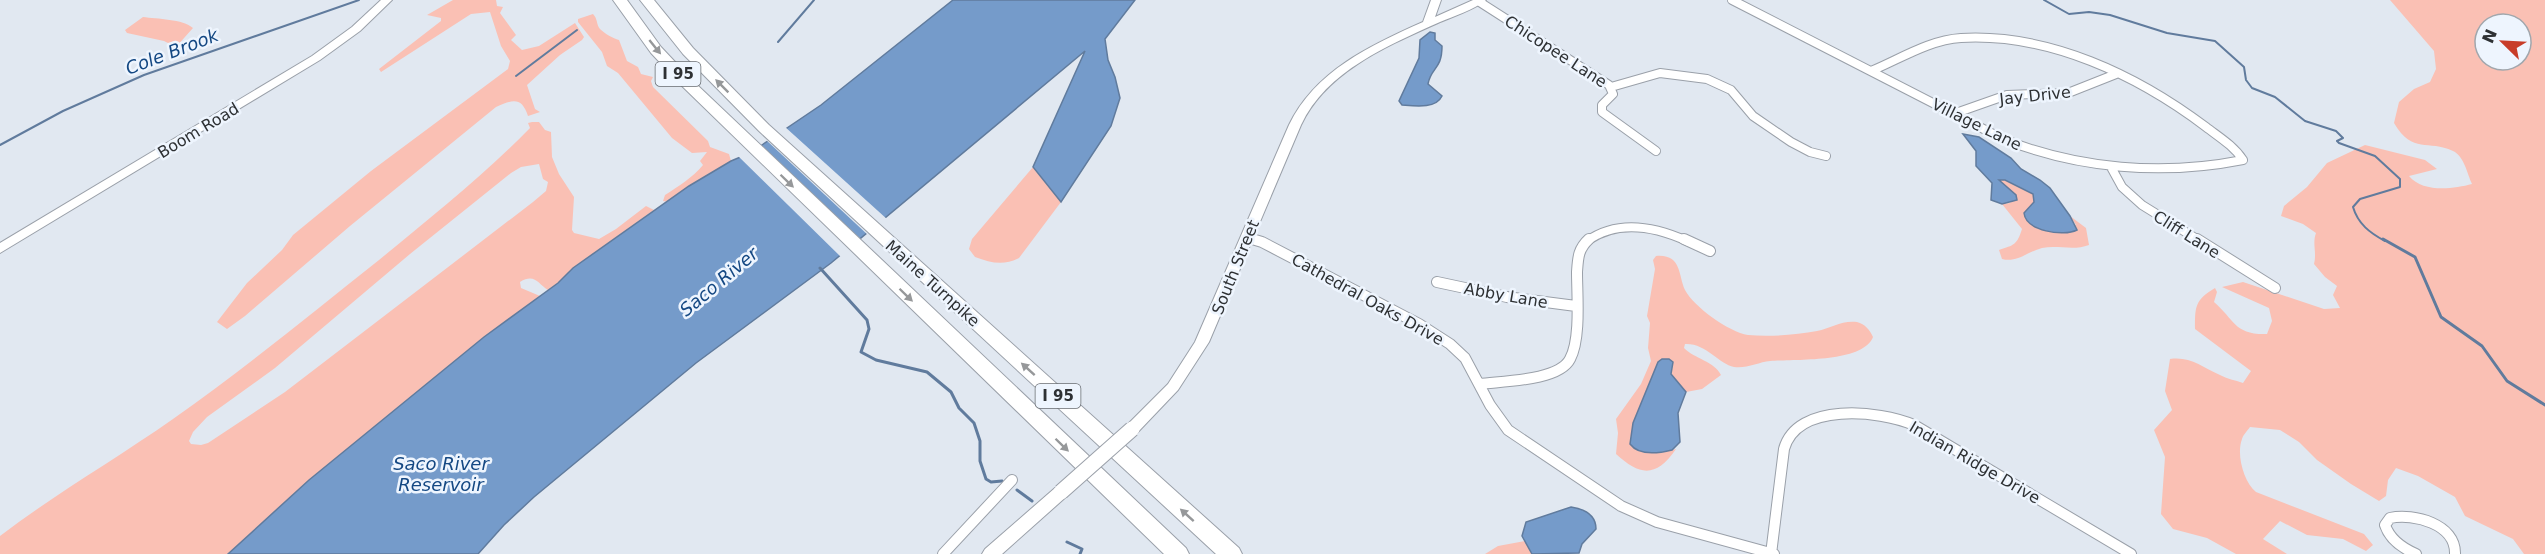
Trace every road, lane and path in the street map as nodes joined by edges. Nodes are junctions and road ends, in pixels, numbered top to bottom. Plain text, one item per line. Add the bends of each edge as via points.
1 (387, 0) edge
2 (620, 0) edge
3 (647, 0) edge
4 (1436, 0) edge
5 (1732, 0) edge
6 (1479, 1) edge
7 (1427, 25) junction
8 (1870, 71) junction
9 (2116, 74) junction
10 (1611, 87) junction
11 (1953, 114) junction
12 (1656, 151) dead end
13 (1826, 156) dead end
14 (2111, 167) junction
15 (1247, 238) junction
16 (0, 249) edge
17 (1710, 251) dead end
18 (1437, 282) dead end
19 (2275, 288) dead end
20 (1576, 306) junction
21 (1480, 384) junction
22 (1012, 480) dead end
23 (943, 554) edge
24 (991, 554) edge
25 (1178, 554) edge
26 (1231, 554) edge
27 (1772, 554) edge
28 (2131, 554) edge
29 (2416, 554) edge
30 (2455, 554) edge

1 - 16 street, Boom Road via 316,58
2 -> 25 highway, Maine Turnpike / I 95 via 656,50 745,140
26 -> 3 highway, Maine Turnpike / I 95 via 764,128 701,65
4 - 7 street
5 - 8 street, Village Lane
6 - 7 street, South Street
6 - 10 street, Chicopee Lane
7 - 15 street, South Street via 1353,64 1311,98 1295,125
8 - 9 street via 1946,40 1978,38 2039,46
8 - 11 street, Village Lane
9 - 11 street, Jay Drive via 2068,93 2007,95
9 - 14 street, Village Lane via 2191,115 2243,160 2228,164
10 - 12 street, Chicopee Lane via 1613,94 1602,105 1602,112
10 - 13 street via 1660,73 1707,80 1731,90 1753,116 1791,142
11 - 14 street, Village Lane via 2029,149
14 - 19 street, Cliff Lane via 2122,187 2142,205
15 - 21 street, Cathedral Oaks Drive via 1262,242 1442,338 1465,358
15 - 24 street, South Street, bridge via 1212,324 1173,387 1132,429
17 - 20 street via 1653,228 1631,226 1603,233 1580,250
18 - 20 street, Abby Lane
20 - 21 street via 1574,351 1566,364 1541,377
21 - 27 street, Cathedral Oaks Drive via 1508,430 1621,506 1657,522
22 - 23 street
27 - 28 street, Indian Ridge Drive via 1788,435 1805,422 1862,412 1888,415 1914,425
29 - 30 street via 2390,535 2385,525 2390,518 2412,516 2435,525 2452,539

